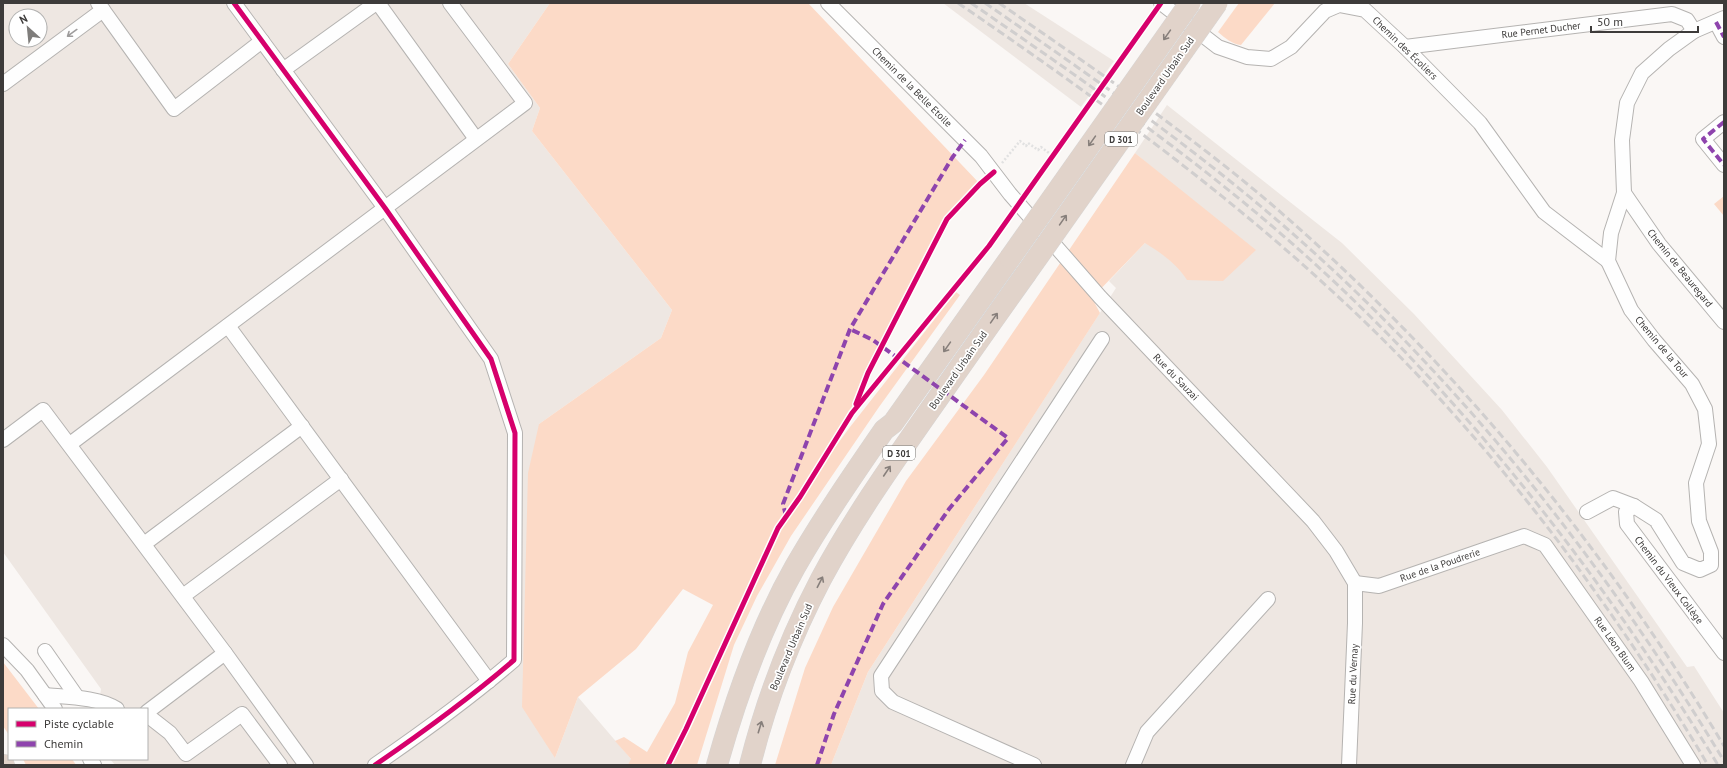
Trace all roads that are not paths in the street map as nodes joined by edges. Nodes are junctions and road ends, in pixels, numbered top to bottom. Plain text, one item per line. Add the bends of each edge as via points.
1 (234, 3) edge
2 (377, 3) edge
3 (450, 3) edge
4 (828, 3) edge
5 (1161, 3) edge
6 (1190, 3) edge
7 (1217, 3) edge
8 (101, 7) edge
9 (1669, 9) edge
10 (1720, 20) edge
11 (1694, 31) junction
12 (1724, 37) edge
13 (262, 41) junction
14 (1405, 46) junction
15 (283, 70) junction
16 (3, 84) edge
17 (1724, 122) edge
18 (476, 139) junction
19 (1724, 165) edge
20 (994, 172) joint
21 (1624, 193) junction
22 (385, 208) junction
23 (1608, 261) junction
24 (1724, 322) edge
25 (228, 326) junction
26 (1102, 339) dead end
27 (893, 423) junction
28 (302, 426) junction
29 (3, 440) edge
30 (70, 444) junction
31 (341, 479) junction
32 (1634, 506) junction
33 (1587, 512) dead end
34 (1524, 536) joint
35 (144, 544) junction
36 (1355, 583) junction
37 (182, 596) junction
38 (1268, 599) dead end
39 (3, 645) edge
40 (46, 651) dead end
41 (1724, 653) edge
42 (225, 654) junction
43 (489, 681) junction
44 (45, 695) junction
45 (77, 697) junction
46 (54, 708) edge
47 (116, 708) edge
48 (148, 711) edge
49 (148, 716) edge
50 (280, 765) edge
51 (306, 765) edge
52 (375, 765) edge
53 (703, 765) edge
54 (717, 765) edge
55 (730, 765) edge
56 (750, 765) edge
57 (1034, 765) edge
58 (1133, 765) edge
59 (1349, 765) edge
60 (1693, 765) edge

1 - 13 street
2 - 15 street
2 - 18 street
3 - 18 street via 525,103
4 - 20 street, Chemin de la Belle Etoile
5 - 14 street, Chemin des Écoliers, bridge via 1218,47 1247,57 1271,59 1291,47 1325,11 1339,5 1365,10
6 -> 27 highway, D 301, bridge
56 -> 7 highway, Boulevard Urbain Sud / D 301, bridge via 768,703 791,642 834,555 887,472
8 - 13 street via 174,109
8 -> 16 street
9 - 11 street, Rue Pernet Ducher via 1687,20
9 - 14 street, Rue Pernet Ducher
10 - 11 street
10 - 12 street
11 - 21 street via 1668,49 1642,73 1628,103 1622,140
13 - 15 street
14 - 23 street, Chemin des Écoliers via 1480,123 1544,212
15 - 22 street
17 - 19 street via 1703,139
18 - 22 street
20 - 36 street, Rue du Sauzai via 1010,194 1100,297 1313,520
21 - 23 street via 1611,233
21 - 24 street, Chemin de Beauregard via 1659,244
22 - 25 street
22 - 43 street via 491,359 514,433 514,660
23 - 32 street, Chemin de la Tour via 1631,310 1692,384 1705,409 1710,444 1696,483 1699,521 1711,552 1711,565 1700,570 1683,563 1656,520
25 - 28 street
25 - 30 street
26 - 57 street via 881,676 882,692 893,702
27 - 53 highway via 874,430 822,503 785,562 759,611 738,660
27 - 54 highway via 884,430 831,508 780,596 750,663
27 - 55 highway, D 301 via 890,434 839,512 790,600 761,668
28 - 31 street
28 - 35 street
29 - 30 street via 43,410
30 - 35 street
31 - 37 street
31 - 43 street
32 - 33 street, Chemin de la Tour via 1614,498
32 - 41 street, Chemin du Vieux Collège via 1626,512 1627,524
34 - 36 street, Rue de la Poudrerie via 1379,586
34 - 60 street, Rue Léon Blum via 1545,545 1641,681
35 - 37 street
36 - 59 street, Rue du Vernay
37 - 42 street
38 - 58 street via 1147,732
39 - 44 street via 27,670
40 - 45 street
42 - 48 street
42 - 51 street
43 - 52 street
44 - 45 street
44 - 46 street
45 - 47 street
49 - 50 street via 170,733 186,754 242,714

